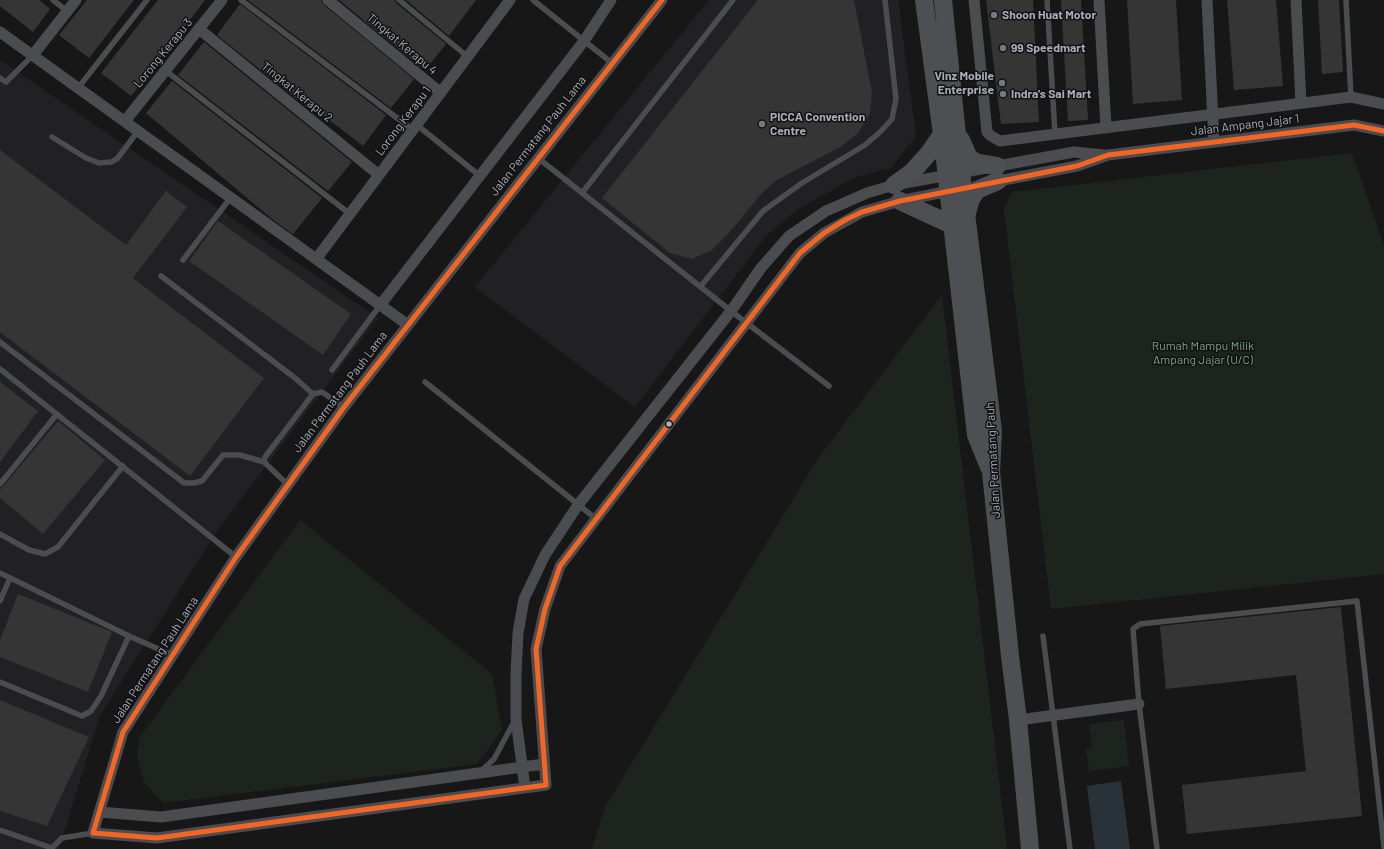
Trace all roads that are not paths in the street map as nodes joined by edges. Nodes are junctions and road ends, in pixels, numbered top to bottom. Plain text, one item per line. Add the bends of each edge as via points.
1 (53, 0) edge
2 (76, 0) edge
3 (147, 0) edge
4 (222, 0) edge
5 (241, 0) edge
6 (328, 0) edge
7 (399, 0) edge
8 (510, 0) edge
9 (533, 0) edge
10 (611, 0) edge
11 (662, 0) edge
12 (733, 0) edge
13 (885, 0) edge
14 (924, 0) edge
15 (943, 0) edge
16 (974, 0) edge
17 (1046, 0) edge
18 (1099, 0) edge
19 (1207, 0) edge
20 (1296, 0) edge
21 (1346, 0) edge
22 (67, 11) junction
23 (199, 29) junction
24 (0, 32) edge
25 (584, 41) junction
26 (33, 55) junction
27 (468, 57) junction
28 (612, 64) junction
29 (166, 71) junction
30 (0, 78) edge
31 (78, 88) junction
32 (441, 93) junction
33 (1351, 97) junction
34 (1301, 103) junction
35 (1384, 104) edge
36 (1213, 115) junction
37 (125, 121) junction
38 (415, 127) junction
39 (1106, 128) junction
40 (138, 131) junction
41 (1384, 131) edge
42 (949, 132) junction
43 (1055, 134) junction
44 (52, 136) dead end
45 (1214, 142) junction
46 (538, 158) junction
47 (998, 173) junction
48 (379, 175) junction
49 (480, 176) junction
50 (955, 182) junction
51 (582, 193) junction
52 (897, 193) junction
53 (231, 197) junction
54 (350, 214) junction
55 (966, 214) junction
56 (952, 225) junction
57 (317, 258) junction
58 (183, 260) dead end
59 (161, 276) dead end
60 (700, 287) junction
61 (381, 304) junction
62 (731, 311) junction
63 (746, 323) junction
64 (408, 324) junction
65 (0, 342) edge
66 (0, 369) edge
67 (332, 370) dead end
68 (425, 382) dead end
69 (829, 386) dead end
70 (313, 394) junction
71 (344, 407) junction
72 (57, 414) junction
73 (264, 462) junction
74 (123, 466) junction
75 (991, 472) junction
76 (0, 484) edge
77 (287, 484) junction
78 (578, 505) junction
79 (595, 518) junction
80 (0, 534) edge
81 (236, 557) junction
82 (0, 573) edge
83 (10, 578) junction
84 (0, 602) edge
85 (128, 636) junction
86 (1043, 636) dead end
87 (172, 655) junction
88 (0, 682) edge
89 (1139, 704) junction
90 (1053, 715) junction
91 (516, 719) junction
92 (1018, 720) junction
93 (544, 764) junction
94 (522, 767) junction
95 (478, 774) junction
96 (525, 788) junction
97 (99, 812) junction
98 (0, 830) edge
99 (92, 833) junction
100 (1384, 847) edge
101 (51, 849) edge
102 (1030, 849) edge
103 (1070, 849) edge
104 (1156, 849) edge

1 - 22 lane
2 - 22 street
3 - 31 lane
4 - 23 street, Lorong Kerapu 3
5 - 38 lane
6 - 32 street, Tingkat Kerapu 4
7 - 27 lane
8 - 27 street, Lorong Kerapu 1
9 - 25 lane
10 - 25 street
11 - 28 street, Jalan Permatang Pauh Lama
12 - 51 lane
13 - 60 lane via 896,100 892,119 865,145 802,183 763,211
14 - 42 main road
15 - 42 main road, Jalan Permatang Pauh
16 - 43 street via 987,132 1000,141
17 - 43 lane
18 - 39 street
19 - 36 street
20 - 34 street
21 - 33 lane
22 - 26 street
23 - 29 street, Lorong Kerapu 3
23 - 48 street, Tingkat Kerapu 2
24 - 26 street
25 - 28 lane
25 - 49 street
26 - 30 lane via 6,82
26 - 31 street
27 - 32 street, Lorong Kerapu 1
28 - 46 street, Jalan Permatang Pauh Lama
29 - 37 street, Lorong Kerapu 3
29 - 54 lane
31 - 37 street
32 - 38 street, Lorong Kerapu 1
33 - 34 street
33 - 35 street
34 - 36 street
36 - 39 street
36 - 45 street
37 - 40 street
38 - 48 street, Lorong Kerapu 1
38 - 49 lane
39 - 43 street
40 - 44 lane via 117,159 99,163 86,158
40 - 53 street
41 - 45 street, Jalan Ampang Jajar 1 via 1354,125
42 - 47 main road via 969,158
42 - 50 main road, Jalan Permatang Pauh
42 - 52 main road via 912,172
45 - 47 street, Jalan Ampang Jajar 1 via 1108,155 1077,166
46 - 51 lane
46 - 64 street, Jalan Permatang Pauh Lama
47 - 50 street, Jalan Ampang Jajar 1
47 - 50 street, Jalan Ampang Jajar 1
47 - 55 main road via 977,190
48 - 54 street, Lorong Kerapu 1
49 - 61 street
50 - 52 street
50 - 52 street
50 - 55 main road, Jalan Permatang Pauh
50 - 56 main road
51 - 60 lane
52 - 56 main road
52 - 62 street via 866,193 826,211 789,236 761,268
52 - 63 street via 824,233 800,253
53 - 57 street
53 - 58 lane
54 - 57 street, Lorong Kerapu 1
55 - 75 main road, Jalan Permatang Pauh via 993,431
56 - 75 main road via 976,435
57 - 61 street
59 - 70 lane
60 - 62 lane
61 - 64 street
61 - 67 lane
62 - 63 lane
62 - 78 street
63 - 69 lane
63 - 79 street
64 - 71 street, Jalan Permatang Pauh Lama
65 - 73 lane via 184,483 202,481 223,455 240,455
66 - 72 lane
68 - 78 lane
70 - 71 lane via 322,392
70 - 73 lane via 265,457
71 - 77 street, Jalan Permatang Pauh Lama
72 - 74 lane
72 - 76 lane
73 - 77 lane
74 - 80 lane via 58,547 45,554 29,550
74 - 81 lane
75 - 92 main road, Jalan Permatang Pauh
77 - 81 street, Jalan Permatang Pauh Lama
78 - 79 lane
78 - 91 street via 545,555 524,599 518,633
79 - 93 street via 560,566 545,609 536,649
81 - 87 street, Jalan Permatang Pauh Lama
82 - 83 lane
83 - 84 lane
83 - 85 lane
85 - 87 lane
85 - 88 lane via 101,696 92,711 82,716
86 - 90 lane
87 - 97 street, Jalan Permatang Pauh Lama via 123,732
89 - 90 street
89 - 100 lane via 1133,629 1140,624 1357,601
89 - 104 lane
90 - 92 street
90 - 103 lane
91 - 94 street
91 - 95 lane via 494,759
92 - 102 main road, Jalan Permatang Pauh
93 - 94 street
93 - 96 street via 546,785
94 - 95 street
94 - 96 street
95 - 97 street via 161,817
96 - 99 street via 157,838
97 - 99 street, Jalan Permatang Pauh Lama
98 - 101 lane
99 - 101 lane via 62,838

